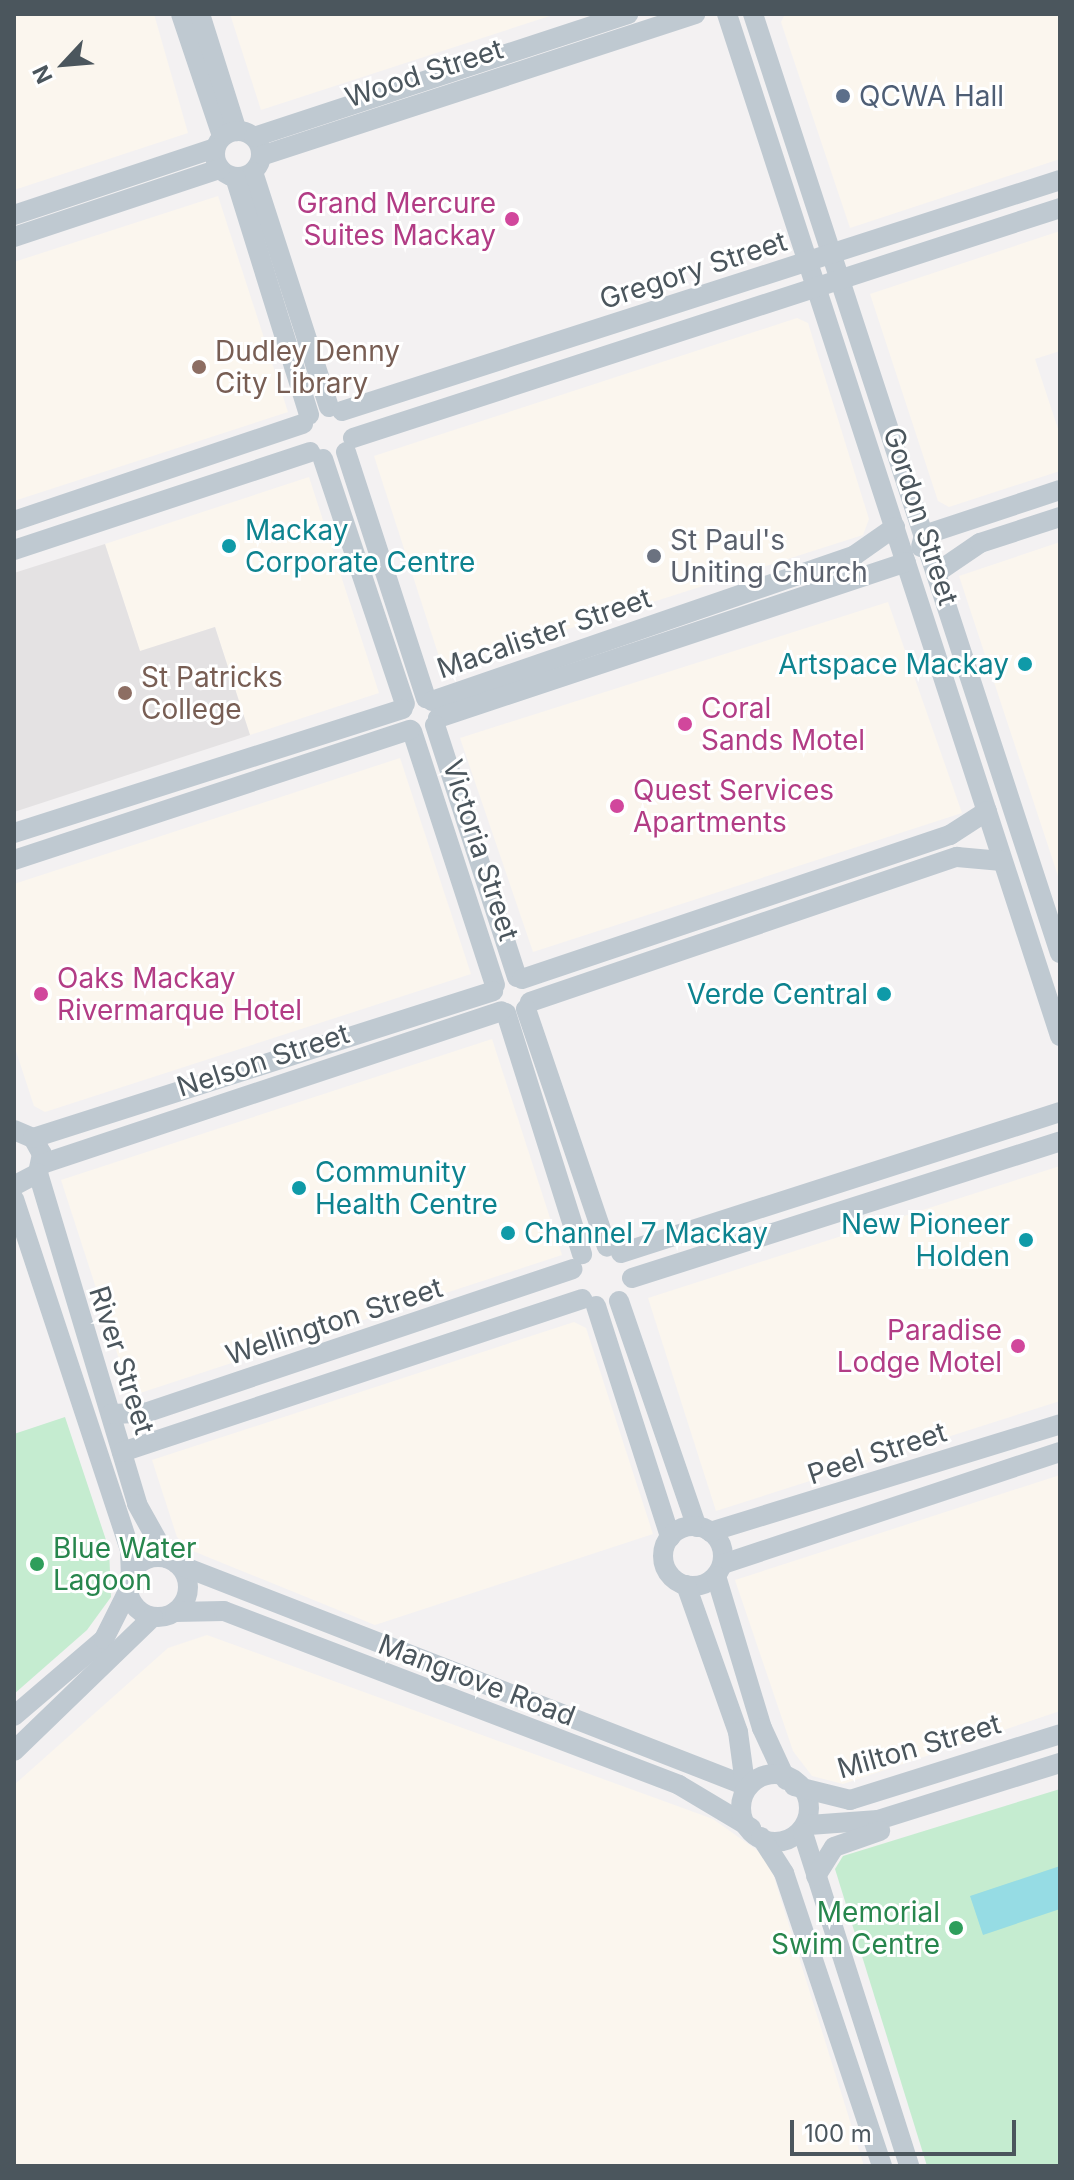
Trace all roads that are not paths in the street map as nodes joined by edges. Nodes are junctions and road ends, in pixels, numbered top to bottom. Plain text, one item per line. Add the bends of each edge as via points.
1 (181, 14) edge
2 (200, 14) edge
3 (628, 14) edge
4 (695, 14) edge
5 (727, 14) edge
6 (753, 14) edge
7 (237, 153) junction
8 (1060, 180) edge
9 (122, 191) junction
10 (68, 197) junction
11 (1060, 208) edge
12 (14, 215) edge
13 (75, 217) junction
14 (14, 237) edge
15 (832, 253) junction
16 (808, 262) junction
17 (841, 281) junction
18 (817, 289) junction
19 (336, 409) junction
20 (306, 419) junction
21 (349, 445) junction
22 (898, 455) junction
23 (316, 456) junction
24 (1060, 490) edge
25 (1060, 517) edge
26 (972, 518) junction
27 (14, 521) edge
28 (895, 527) junction
29 (924, 535) junction
30 (980, 543) junction
31 (14, 550) edge
32 (855, 555) junction
33 (906, 562) junction
34 (936, 573) junction
35 (862, 576) junction
36 (939, 664) junction
37 (404, 706) junction
38 (433, 710) junction
39 (411, 730) junction
40 (987, 811) junction
41 (14, 833) edge
42 (950, 835) junction
43 (957, 857) junction
44 (14, 860) edge
45 (1002, 861) junction
46 (1060, 953) edge
47 (520, 978) junction
48 (494, 988) junction
49 (528, 1005) junction
50 (504, 1012) junction
51 (1060, 1036) edge
52 (1060, 1112) edge
53 (20, 1129) edge
54 (1060, 1141) edge
55 (40, 1168) junction
56 (14, 1186) edge
57 (14, 1199) edge
58 (614, 1250) junction
59 (577, 1261) junction
60 (632, 1278) junction
61 (619, 1301) junction
62 (589, 1303) junction
63 (111, 1414) junction
64 (1060, 1424) edge
65 (122, 1452) junction
66 (1060, 1452) edge
67 (704, 1529) junction
68 (670, 1537) junction
69 (172, 1561) junction
70 (719, 1570) junction
71 (129, 1582) junction
72 (686, 1585) junction
73 (175, 1612) junction
74 (153, 1617) junction
75 (14, 1716) edge
76 (1060, 1734) edge
77 (14, 1751) edge
78 (1060, 1763) edge
79 (790, 1783) junction
80 (744, 1784) junction
81 (945, 1800) junction
82 (806, 1829) junction
83 (756, 1833) junction
84 (816, 1876) junction
85 (882, 2166) edge
86 (909, 2166) edge

1 - 7 street
2 - 7 street
3 - 7 street, Wood Street
4 - 7 street, Wood Street
5 - 16 street, Gordon Street
6 - 15 street, Gordon Street
7 - 9 street, Wood Street
7 - 19 street
7 - 20 street
8 - 15 street, Gregory Street
9 - 10 street, Wood Street
9 - 13 street, Wood Street
10 - 12 street, Wood Street
10 - 13 street
11 - 17 street, Gregory Street
13 - 14 street, Wood Street
15 - 16 street, Gregory Street
15 - 17 street, Gordon Street
16 - 18 street, Gordon Street
16 - 19 street, Gregory Street
17 - 18 street, Gregory Street
17 - 22 street, Gordon Street
18 - 21 street, Gregory Street
18 - 28 street, Gordon Street
19 - 20 street, Gregory Street
19 - 21 street, Victoria Street
20 - 23 street
20 - 27 street
21 - 23 street, Gregory Street
21 - 38 street, Victoria Street
22 - 29 street, Gordon Street
22 - 33 street via 897,486 913,540
23 - 31 street
23 - 37 street
24 - 26 street
25 - 30 street
26 - 29 street
26 - 30 street via 962,539
28 - 32 street, Macalister Street
28 - 33 street, Gordon Street
29 - 34 street, Gordon Street
29 - 36 street via 917,563
30 - 34 street
32 - 35 street via 871,564
32 - 38 street, Macalister Street
33 - 35 street, Macalister Street
33 - 36 street, Gordon Street
34 - 46 street, Gordon Street
35 - 38 street, Macalister Street
36 - 40 street, Gordon Street
37 - 38 street
37 - 39 street, Victoria Street
37 - 41 street
38 - 39 street
38 - 47 street, Victoria Street
39 - 44 street
39 - 48 street, Victoria Street
40 - 42 street
40 - 45 street, Gordon Street
42 - 43 street via 965,846
42 - 47 street
43 - 45 street
43 - 49 street
45 - 51 street, Gordon Street
47 - 48 street, Nelson Street
47 - 49 street, Victoria Street
48 - 50 street, Victoria Street
48 - 53 street, Nelson Street
49 - 50 street, Nelson Street
49 - 58 street
50 - 55 street, Nelson Street
50 - 59 street
52 - 58 street
53 - 55 street, River Street
54 - 60 street
55 - 56 street, Nelson Street
55 - 63 street, River Street
57 - 71 street, River Street via 130,1550
58 - 59 street, Wellington Street
58 - 60 street
59 - 62 street
59 - 63 street, Wellington Street via 145,1413
60 - 61 street
61 - 62 street, Wellington Street
61 - 67 street
62 - 65 street, Wellington Street
62 - 68 street
63 - 65 street, River Street
64 - 67 street, Peel Street
65 - 69 street, River Street via 143,1523
66 - 70 street, Peel Street
67 - 68 street, Peel Street
67 - 70 street
68 - 72 street via 664,1563
69 - 71 street via 150,1558
69 - 73 street via 188,1588
69 - 80 street, Mangrove Road
70 - 72 street, Peel Street
70 - 79 street via 762,1728
71 - 74 street via 136,1608
71 - 75 street via 104,1639
72 - 80 street via 738,1732
73 - 74 street
73 - 83 street, Mangrove Road via 224,1611 689,1789
74 - 77 street
76 - 79 street, Milton Street via 850,1800
78 - 81 street, Milton Street
79 - 80 street via 764,1775
79 - 82 street via 806,1799
80 - 83 street via 741,1808
81 - 82 street, Milton Street via 872,1822
81 - 84 street via 905,1823 834,1847
82 - 83 street via 776,1841
82 - 84 street
83 - 85 street via 784,1873
84 - 86 street

